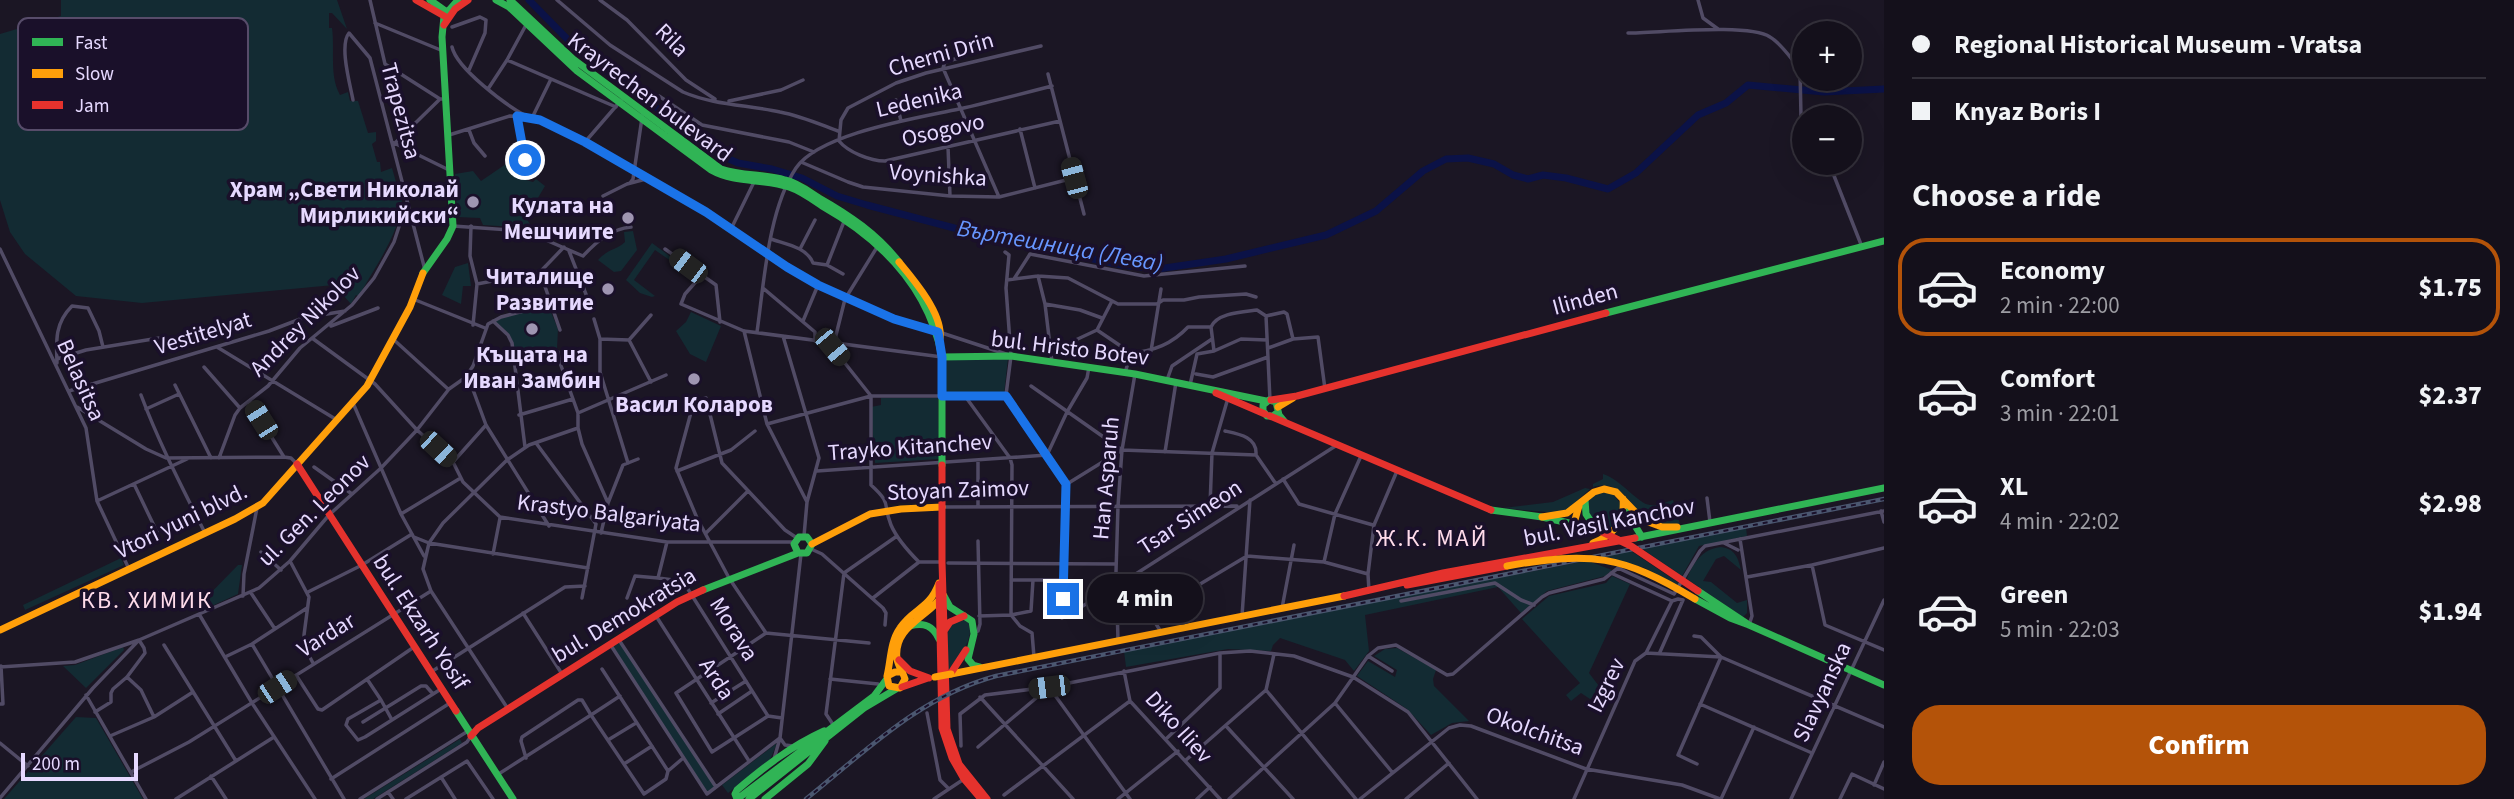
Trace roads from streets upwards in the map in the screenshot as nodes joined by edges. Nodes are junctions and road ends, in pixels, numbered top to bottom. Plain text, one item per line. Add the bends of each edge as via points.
1 (370, 0) edge
2 (423, 0) edge
3 (457, 0) edge
4 (468, 0) edge
5 (496, 0) edge
6 (510, 0) edge
7 (557, 0) edge
8 (600, 0) edge
9 (1698, 0) edge
10 (438, 6) junction
11 (447, 15) junction
12 (375, 23) junction
13 (526, 25) junction
14 (452, 27) dead end
15 (1720, 30) junction
16 (1628, 33) dead end
17 (1041, 46) dead end
18 (452, 47) dead end
19 (443, 51) junction
20 (965, 56) dead end
21 (507, 60) junction
22 (943, 68) junction
23 (469, 70) junction
24 (1048, 74) dead end
25 (551, 79) junction
26 (803, 80) dead end
27 (1052, 86) junction
28 (488, 89) junction
29 (659, 96) dead end
30 (443, 99) junction
31 (353, 100) dead end
32 (896, 100) dead end
33 (620, 102) junction
34 (720, 102) junction
35 (1800, 105) edge
36 (508, 106) junction
37 (961, 108) junction
38 (642, 115) junction
39 (517, 116) junction
40 (530, 117) junction
41 (504, 119) junction
42 (901, 121) junction
43 (1060, 121) junction
44 (1020, 129) junction
45 (469, 130) junction
46 (838, 131) junction
47 (449, 135) junction
48 (838, 141) junction
49 (975, 141) junction
50 (393, 142) junction
51 (585, 142) junction
52 (948, 147) junction
53 (814, 152) junction
54 (485, 156) dead end
55 (799, 164) junction
56 (451, 171) junction
57 (633, 172) junction
58 (531, 173) dead end
59 (1834, 175) edge
60 (1074, 178) junction
61 (646, 179) junction
62 (754, 182) junction
63 (788, 182) junction
64 (629, 183) junction
65 (1035, 188) junction
66 (603, 196) dead end
67 (950, 196) junction
68 (999, 197) junction
69 (407, 202) junction
70 (1084, 214) dead end
71 (845, 219) junction
72 (815, 220) dead end
73 (453, 226) junction
74 (471, 226) junction
75 (631, 227) dead end
76 (732, 228) junction
77 (771, 239) junction
78 (1884, 242) edge
79 (878, 244) junction
80 (1862, 247) junction
81 (566, 248) junction
82 (0, 249) edge
83 (665, 249) dead end
84 (800, 249) junction
85 (1005, 252) dead end
86 (768, 254) junction
87 (827, 265) junction
88 (1245, 265) dead end
89 (425, 270) junction
90 (540, 272) junction
91 (843, 274) dead end
92 (701, 276) junction
93 (1038, 276) junction
94 (1014, 279) junction
95 (1007, 280) junction
96 (477, 284) junction
97 (818, 285) junction
98 (764, 288) junction
99 (1161, 289) dead end
100 (1256, 297) dead end
101 (413, 299) junction
102 (845, 299) junction
103 (1112, 301) junction
104 (550, 304) junction
105 (1045, 304) junction
106 (1157, 304) junction
107 (591, 307) dead end
108 (378, 308) dead end
109 (347, 310) junction
110 (651, 315) dead end
111 (1266, 316) junction
112 (1102, 318) junction
113 (594, 319) dead end
114 (493, 321) junction
115 (803, 321) junction
116 (720, 322) junction
117 (473, 325) junction
118 (1211, 327) junction
119 (326, 328) junction
120 (485, 328) junction
121 (560, 330) dead end
122 (1097, 330) junction
123 (744, 331) junction
124 (758, 332) junction
125 (940, 335) junction
126 (783, 336) junction
127 (159, 338) dead end
128 (312, 338) junction
129 (393, 339) junction
130 (600, 339) junction
131 (1212, 339) junction
132 (629, 340) junction
133 (1267, 340) junction
134 (1293, 340) junction
135 (815, 341) junction
136 (828, 343) junction
137 (834, 343) junction
138 (103, 347) junction
139 (217, 347) junction
140 (1268, 348) junction
141 (1052, 351) junction
142 (1151, 351) junction
143 (1214, 351) junction
144 (1131, 353) junction
145 (1011, 356) junction
146 (942, 357) junction
147 (1268, 357) junction
148 (57, 359) junction
149 (1052, 362) junction
150 (515, 363) junction
151 (57, 367) junction
152 (204, 367) dead end
153 (1089, 367) junction
154 (1125, 373) junction
155 (1135, 374) junction
156 (1196, 374) dead end
157 (666, 375) dead end
158 (466, 377) junction
159 (371, 380) junction
160 (1171, 381) junction
161 (271, 382) junction
162 (651, 382) junction
163 (174, 385) dead end
164 (517, 386) junction
165 (1031, 386) dead end
166 (1190, 386) junction
167 (472, 387) junction
168 (449, 389) junction
169 (1325, 389) junction
170 (1209, 390) junction
171 (69, 391) junction
172 (179, 394) junction
173 (141, 395) dead end
174 (871, 396) junction
175 (942, 396) junction
176 (965, 396) junction
177 (1006, 396) junction
178 (1297, 396) junction
179 (1228, 398) junction
180 (573, 399) junction
181 (249, 401) junction
182 (608, 401) junction
183 (1269, 401) junction
184 (353, 403) junction
185 (76, 405) junction
186 (240, 408) junction
187 (146, 409) junction
188 (1278, 409) junction
189 (1067, 412) junction
190 (578, 414) junction
191 (806, 414) junction
192 (519, 415) junction
193 (1267, 415) junction
194 (337, 420) junction
195 (767, 424) junction
196 (1287, 424) junction
197 (486, 425) junction
198 (578, 428) junction
199 (417, 430) junction
200 (755, 431) dead end
201 (1226, 431) dead end
202 (536, 443) junction
203 (1337, 445) junction
204 (525, 447) junction
205 (1122, 450) junction
206 (1165, 452) junction
207 (1212, 453) junction
208 (718, 454) junction
209 (1047, 455) junction
210 (1256, 455) junction
211 (1361, 456) junction
212 (285, 457) junction
213 (166, 458) junction
214 (189, 458) junction
215 (211, 458) junction
216 (219, 458) junction
217 (638, 458) dead end
218 (1010, 458) junction
219 (507, 460) junction
220 (978, 460) junction
221 (453, 462) junction
222 (628, 463) junction
223 (942, 463) junction
224 (297, 464) junction
225 (171, 466) junction
226 (314, 467) dead end
227 (381, 468) junction
228 (872, 469) junction
229 (677, 471) junction
230 (817, 471) junction
231 (1396, 471) junction
232 (460, 478) junction
233 (1283, 479) junction
234 (134, 484) junction
235 (1066, 484) junction
236 (1276, 484) junction
237 (1884, 488) edge
238 (748, 491) junction
239 (474, 493) junction
240 (352, 494) junction
241 (1707, 498) dead end
242 (1586, 499) junction
243 (1623, 499) junction
244 (1250, 500) junction
245 (97, 501) junction
246 (807, 502) junction
247 (608, 503) junction
248 (978, 506) junction
249 (1013, 506) junction
250 (1066, 506) junction
251 (1118, 506) junction
252 (1210, 506) junction
253 (1240, 506) junction
254 (942, 507) junction
255 (257, 508) junction
256 (1625, 508) junction
257 (888, 511) junction
258 (1882, 511) edge
259 (401, 514) junction
260 (1335, 514) junction
261 (329, 515) junction
262 (500, 517) junction
263 (1542, 517) junction
264 (1710, 522) junction
265 (1884, 522) edge
266 (1574, 523) junction
267 (596, 524) junction
268 (1374, 525) junction
269 (549, 526) junction
270 (1688, 527) junction
271 (1598, 530) junction
272 (157, 532) dead end
273 (595, 532) junction
274 (205, 533) junction
275 (601, 533) junction
276 (706, 533) junction
277 (413, 535) junction
278 (897, 536) junction
279 (1642, 537) junction
280 (1750, 537) junction
281 (799, 539) junction
282 (1738, 540) junction
283 (978, 541) dead end
284 (667, 542) junction
285 (710, 542) junction
286 (1723, 542) junction
287 (429, 543) junction
288 (1294, 545) dead end
289 (812, 547) junction
290 (1576, 548) junction
291 (1884, 548) edge
292 (261, 552) dead end
293 (1741, 552) junction
294 (799, 553) junction
295 (494, 554) junction
296 (1247, 556) junction
297 (425, 558) junction
298 (1292, 559) junction
299 (290, 561) junction
300 (919, 562) junction
301 (1324, 562) junction
302 (945, 563) junction
303 (978, 563) junction
304 (1012, 564) junction
305 (1065, 564) junction
306 (1116, 564) junction
307 (362, 565) junction
308 (1812, 565) junction
309 (588, 568) junction
310 (129, 569) junction
311 (281, 569) junction
312 (844, 573) junction
313 (1611, 573) junction
314 (1368, 574) junction
315 (1747, 577) junction
316 (658, 578) junction
317 (729, 578) junction
318 (1011, 580) junction
319 (1033, 580) junction
320 (1064, 580) junction
321 (939, 583) junction
322 (585, 586) junction
323 (1117, 586) junction
324 (1370, 590) junction
325 (431, 591) junction
326 (308, 592) junction
327 (251, 593) junction
328 (692, 594) junction
329 (1674, 594) junction
330 (1697, 595) junction
331 (243, 596) junction
332 (582, 598) dead end
333 (627, 598) dead end
334 (873, 598) junction
335 (941, 598) junction
336 (1683, 600) junction
337 (1884, 600) edge
338 (1401, 601) dead end
339 (1672, 601) junction
340 (1534, 605) junction
341 (307, 607) junction
342 (1282, 608) junction
343 (523, 613) junction
344 (199, 614) junction
345 (393, 614) junction
346 (655, 615) junction
347 (1011, 615) junction
348 (964, 616) junction
349 (979, 616) junction
350 (1242, 616) junction
351 (885, 625) dead end
352 (1749, 625) junction
353 (0, 630) edge
354 (275, 630) junction
355 (944, 631) junction
356 (1657, 631) junction
357 (903, 632) junction
358 (1161, 632) junction
359 (766, 633) junction
360 (974, 633) junction
361 (1668, 635) junction
362 (792, 636) junction
363 (1694, 636) dead end
364 (618, 639) junction
365 (939, 639) junction
366 (139, 640) junction
367 (835, 640) junction
368 (1118, 640) junction
369 (1865, 642) junction
370 (869, 643) dead end
371 (251, 644) junction
372 (610, 644) junction
373 (164, 645) dead end
374 (414, 647) junction
375 (468, 648) junction
376 (1884, 650) edge
377 (1660, 652) junction
378 (1220, 653) junction
379 (1274, 653) junction
380 (1646, 653) junction
381 (730, 655) junction
382 (1368, 656) junction
383 (225, 657) junction
384 (1034, 657) junction
385 (1721, 657) junction
386 (897, 658) junction
387 (313, 663) junction
388 (0, 666) edge
389 (983, 667) junction
390 (602, 669) dead end
391 (1124, 671) junction
392 (1392, 671) dead end
393 (1851, 671) junction
394 (430, 673) junction
395 (903, 673) junction
396 (562, 674) junction
397 (951, 674) junction
398 (296, 675) junction
399 (127, 677) junction
400 (932, 677) junction
401 (1353, 677) junction
402 (695, 678) junction
403 (887, 678) junction
404 (367, 679) junction
405 (831, 679) junction
406 (746, 681) junction
407 (878, 684) dead end
408 (1884, 685) edge
409 (277, 687) junction
410 (1049, 687) junction
411 (899, 688) junction
412 (441, 689) junction
413 (1266, 690) junction
414 (752, 691) junction
415 (193, 692) junction
416 (433, 694) junction
417 (86, 695) junction
418 (620, 696) junction
419 (980, 697) junction
420 (381, 700) junction
421 (1130, 701) junction
422 (252, 702) junction
423 (450, 703) junction
424 (711, 703) junction
425 (1335, 703) junction
426 (0, 704) edge
427 (1700, 704) junction
428 (1835, 705) junction
429 (386, 708) junction
430 (508, 709) junction
431 (95, 712) junction
432 (927, 713) dead end
433 (718, 714) junction
434 (591, 715) junction
435 (154, 716) junction
436 (768, 716) junction
437 (782, 718) junction
438 (392, 720) junction
439 (363, 722) dead end
440 (637, 722) junction
441 (1004, 724) junction
442 (215, 726) junction
443 (1226, 726) junction
444 (1754, 727) junction
445 (1884, 727) edge
446 (832, 729) junction
447 (470, 733) junction
448 (1084, 734) junction
449 (1301, 734) junction
450 (110, 736) junction
451 (274, 737) junction
452 (734, 738) junction
453 (780, 738) junction
454 (1166, 739) junction
455 (608, 740) junction
456 (1432, 740) junction
457 (0, 743) edge
458 (652, 746) junction
459 (795, 746) junction
460 (961, 746) dead end
461 (978, 747) dead end
462 (1178, 751) junction
463 (1812, 753) junction
464 (526, 758) junction
465 (682, 759) junction
466 (1186, 760) junction
467 (236, 761) junction
468 (749, 761) junction
469 (773, 761) junction
470 (1884, 762) edge
471 (1449, 763) junction
472 (624, 764) junction
473 (1697, 764) dead end
474 (1042, 765) junction
475 (28, 766) junction
476 (1264, 768) junction
477 (1586, 769) junction
478 (668, 771) junction
479 (131, 772) junction
480 (1392, 772) junction
481 (497, 775) junction
482 (211, 776) junction
483 (441, 777) junction
484 (331, 779) junction
485 (964, 779) junction
486 (1874, 785) junction
487 (716, 787) junction
488 (1210, 787) junction
489 (948, 789) junction
490 (1884, 789) edge
491 (388, 792) junction
492 (1125, 793) junction
493 (644, 794) junction
494 (1004, 795) dead end
495 (0, 798) edge
496 (742, 798) edge
497 (146, 799) edge
498 (176, 799) edge
499 (226, 799) edge
500 (315, 799) edge
501 (344, 799) edge
502 (360, 799) edge
503 (377, 799) edge
504 (393, 799) edge
505 (406, 799) edge
506 (455, 799) edge
507 (493, 799) edge
508 (513, 799) edge
509 (647, 799) edge
510 (765, 799) edge
511 (934, 799) edge
512 (981, 799) edge
513 (986, 799) edge
514 (1073, 799) edge
515 (1118, 799) edge
516 (1130, 799) edge
517 (1197, 799) edge
518 (1220, 799) edge
519 (1229, 799) edge
520 (1293, 799) edge
521 (1358, 799) edge
522 (1406, 799) edge
523 (1477, 799) edge
524 (1574, 799) edge
525 (1721, 799) edge
526 (1791, 799) edge
527 (1840, 799) edge

1 - 12 street
2 - 10 street
2 - 11 street
3 - 10 street
3 - 11 street
4 - 11 street
5 - 13 street, Krayrechen bulevard
6 - 33 street, Krayrechen bulevard
7 - 34 street via 610,45 683,92
8 - 34 street, Rila via 627,20 686,80
9 - 15 street via 1703,18
10 - 11 street
11 - 19 street
12 - 19 street
12 - 30 street via 384,64
13 - 21 street
13 - 33 street, Krayrechen bulevard
14 - 23 street via 486,20
15 - 16 street
15 - 35 street via 1769,36 1800,69
17 - 22 street, Cherni Drin
18 - 23 street
19 - 30 street
20 - 22 street via 948,60
21 - 25 street
21 - 28 street
22 - 37 street
22 - 46 street, Cherni Drin via 895,83 848,108
23 - 28 street
24 - 27 street
25 - 33 street
25 - 40 street
26 - 34 street via 780,90
27 - 37 street, Ledenika
27 - 43 street
28 - 36 street
29 - 53 street via 702,125 789,142
30 - 47 street
30 - 50 street
31 - 50 street, Trapezitsa via 346,63 349,33 370,58
32 - 42 street
33 - 38 street, Krayrechen bulevard
33 - 51 street
34 - 46 street via 782,112
36 - 40 street
36 - 41 street
37 - 42 street, Ledenika
37 - 49 street
38 - 57 street
38 - 62 street, Krayrechen bulevard via 716,174
38 - 63 street, Krayrechen bulevard via 721,169
39 - 40 street
39 - 41 street
39 - 58 street
40 - 51 street
41 - 45 street
42 - 48 street, Ledenika
43 - 44 street, Osogovo
43 - 60 street
44 - 49 street, Osogovo
44 - 65 street
45 - 47 street
45 - 54 street
46 - 48 street
47 - 56 street
48 - 52 street, Osogovo via 876,162
48 - 53 street, Ledenika
49 - 52 street, Osogovo
49 - 68 street
50 - 56 street
50 - 69 street, Trapezitsa
51 - 57 street
52 - 67 street
53 - 55 street, Ledenika
55 - 63 street, Ledenika
55 - 67 street, Voynishka via 863,187
56 - 73 street
57 - 61 street
57 - 64 street
59 - 80 street
60 - 65 street, Voynishka
60 - 70 street
61 - 64 street
61 - 76 street
62 - 63 street, Krayrechen bulevard
62 - 76 street
63 - 71 street, Krayrechen bulevard
63 - 77 street, Ledenika
63 - 125 street, Krayrechen bulevard via 882,240 932,307
64 - 66 street
65 - 68 street, Voynishka
67 - 68 street, Voynishka
69 - 89 street, Trapezitsa
69 - 109 street, Andrey Nikolov via 386,257
71 - 79 street, Krayrechen bulevard
71 - 87 street
72 - 84 street
73 - 74 street
73 - 89 street, Vtori yuni blvd.
74 - 81 street via 525,231
74 - 96 street via 470,256
75 - 81 street via 617,228 583,256
76 - 86 street
77 - 84 street
77 - 86 street, Ledenika
78 - 80 street, Ilinden
79 - 102 street
79 - 125 street, Krayrechen bulevard via 926,307
80 - 169 street, Ilinden
81 - 90 street
81 - 107 street
82 - 151 street, Belasitsa
83 - 92 street
84 - 87 street via 813,263
85 - 95 street
86 - 97 street
86 - 98 street, Ledenika
87 - 91 street
88 - 94 street via 1144,276 1030,254
89 - 101 street, Vtori yuni blvd.
90 - 96 street
90 - 104 street
92 - 116 street via 716,285
92 - 116 street, bul. Hristo Botev via 681,304
93 - 94 street
93 - 103 street via 1068,278
93 - 105 street
94 - 95 street
95 - 145 street
96 - 117 street
97 - 102 street
97 - 115 street
98 - 115 street
98 - 124 street, Ledenika
99 - 106 street
100 - 106 street via 1199,297
101 - 117 street
101 - 129 street, Vtori yuni blvd.
102 - 125 street
102 - 137 street
103 - 106 street
103 - 112 street
104 - 114 street
104 - 121 street
105 - 112 street
105 - 141 street
106 - 142 street
108 - 119 street
109 - 119 street, Andrey Nikolov
109 - 139 street, Vestitelyat via 303,318
110 - 132 street
111 - 118 street via 1256,310 1236,313 1218,318
111 - 133 street
111 - 134 street via 1287,314
112 - 122 street
113 - 130 street
114 - 120 street
114 - 150 street via 512,342
115 - 135 street via 815,332
116 - 123 street, bul. Hristo Botev
117 - 120 street
118 - 131 street
118 - 142 street via 1188,327 1177,339
119 - 128 street, Andrey Nikolov
120 - 158 street
122 - 141 street
122 - 144 street
123 - 124 street, bul. Hristo Botev
123 - 195 street
124 - 126 street, bul. Hristo Botev
125 - 145 street
125 - 146 street, Krayrechen bulevard
126 - 135 street, bul. Hristo Botev
126 - 191 street
127 - 138 street
128 - 159 street, Krastyo Balgariyata
128 - 161 street, Andrey Nikolov
129 - 159 street, Vtori yuni blvd.
129 - 168 street
130 - 132 street
130 - 182 street via 600,372
131 - 143 street
131 - 160 street via 1172,366
132 - 162 street
133 - 140 street
133 - 143 street via 1241,339
134 - 140 street
134 - 169 street via 1318,337
135 - 136 street, bul. Hristo Botev
136 - 137 street, bul. Hristo Botev
136 - 174 street
137 - 146 street, bul. Hristo Botev
138 - 148 street
138 - 148 street via 88,307 72,306 62,315 56,332
139 - 161 street
139 - 171 street, Vestitelyat
140 - 147 street
141 - 149 street
142 - 144 street
143 - 166 street via 1198,354
144 - 154 street
145 - 146 street, bul. Hristo Botev
145 - 149 street, bul. Hristo Botev
145 - 177 street
146 - 175 street, Krayrechen bulevard
147 - 156 street via 1213,377
147 - 183 street
148 - 151 street
149 - 153 street, bul. Hristo Botev
150 - 164 street
150 - 180 street via 558,352
151 - 171 street, Belasitsa
152 - 186 street
153 - 154 street, bul. Hristo Botev
153 - 189 street
154 - 155 street, bul. Hristo Botev
155 - 160 street, bul. Hristo Botev
155 - 205 street, Han Asparuh
157 - 162 street
158 - 167 street
158 - 168 street, ul. Gen. Leonov
159 - 184 street, Vtori yuni blvd.
159 - 199 street, Krastyo Balgariyata
160 - 166 street, bul. Hristo Botev
160 - 206 street
161 - 181 street, Andrey Nikolov
161 - 194 street
162 - 182 street
163 - 172 street
164 - 167 street
164 - 192 street
165 - 189 street
166 - 170 street, bul. Hristo Botev
167 - 197 street
168 - 199 street, ul. Gen. Leonov
169 - 178 street, Ilinden
170 - 179 street, bul. Hristo Botev
170 - 183 street, bul. Hristo Botev
171 - 185 street, Belasitsa
172 - 187 street
172 - 215 street
173 - 187 street
174 - 175 street
174 - 191 street
174 - 228 street
175 - 176 street
175 - 223 street, Krayrechen bulevard
176 - 177 street
176 - 218 street
177 - 209 street
178 - 183 street, Ilinden
178 - 188 street, Ilinden
179 - 193 street, bul. Hristo Botev
179 - 207 street
180 - 190 street
180 - 192 street
181 - 186 street, Andrey Nikolov
181 - 212 street
182 - 190 street
182 - 222 street
183 - 188 street
183 - 193 street via 1262,408
184 - 194 street, Vtori yuni blvd.
184 - 227 street
185 - 213 street
185 - 245 street, Belasitsa via 86,428
186 - 216 street, Andrey Nikolov
187 - 213 street
188 - 193 street, Ilinden
188 - 196 street
189 - 205 street
189 - 209 street
190 - 198 street
191 - 195 street
191 - 230 street via 820,458
192 - 204 street
193 - 196 street, bul. Hristo Botev
194 - 224 street, Vtori yuni blvd.
195 - 246 street
196 - 203 street, bul. Hristo Botev
197 - 219 street
197 - 221 street
198 - 202 street
198 - 247 street
199 - 221 street, Krastyo Balgariyata
199 - 227 street, ul. Gen. Leonov
200 - 208 street
201 - 210 street via 1249,439
202 - 204 street
202 - 267 street
203 - 211 street, bul. Hristo Botev
203 - 233 street, Tsar Simeon
204 - 219 street
205 - 206 street
205 - 235 street
205 - 251 street, Han Asparuh
206 - 207 street
207 - 210 street
207 - 252 street
208 - 229 street
208 - 229 street via 706,398 700,399 693,405
208 - 238 street
209 - 218 street, Trayko Kitanchev
209 - 235 street
210 - 236 street
211 - 231 street, bul. Hristo Botev
211 - 260 street
212 - 216 street
212 - 224 street
213 - 214 street
213 - 225 street
214 - 215 street
214 - 225 street
215 - 216 street
217 - 222 street
218 - 220 street, Trayko Kitanchev
218 - 249 street
219 - 239 street
219 - 269 street
220 - 223 street, Trayko Kitanchev
220 - 248 street
221 - 232 street, Krastyo Balgariyata
222 - 247 street
223 - 228 street, Trayko Kitanchev
223 - 254 street, Krayrechen bulevard
224 - 255 street, Vtori yuni blvd.
224 - 261 street, bul. Ekzarh Yosif
225 - 234 street
225 - 274 street
226 - 240 street
227 - 240 street, ul. Gen. Leonov
227 - 259 street
228 - 230 street, Trayko Kitanchev
228 - 257 street via 871,485 886,499
229 - 276 street
230 - 246 street
231 - 263 street, bul. Hristo Botev via 1488,510
231 - 268 street
232 - 239 street, Krastyo Balgariyata
232 - 259 street
233 - 236 street, Tsar Simeon
233 - 260 street via 1299,503
234 - 245 street
234 - 272 street
235 - 250 street
236 - 244 street, Tsar Simeon
237 - 264 street, bul. Vasil Kanchov
238 - 276 street
238 - 281 street
239 - 262 street, Krastyo Balgariyata
239 - 287 street
240 - 261 street, ul. Gen. Leonov
241 - 264 street
242 - 243 street via 1604,489
242 - 263 street via 1567,513
242 - 266 street
242 - 271 street via 1586,514
243 - 256 street
243 - 270 street via 1643,520 1662,527
244 - 253 street, Tsar Simeon
244 - 296 street
245 - 310 street, Belasitsa
246 - 281 street
247 - 275 street
248 - 249 street, Stoyan Zaimov
248 - 254 street, Stoyan Zaimov
249 - 250 street, Stoyan Zaimov
249 - 304 street
250 - 251 street, Stoyan Zaimov
250 - 305 street
251 - 252 street, Stoyan Zaimov
251 - 306 street, Han Asparuh
252 - 253 street, Stoyan Zaimov
253 - 323 street, Tsar Simeon
254 - 257 street, Stoyan Zaimov
254 - 302 street, Krayrechen bulevard
255 - 274 street, Vtori yuni blvd.
255 - 331 street
256 - 279 street
256 - 290 street via 1622,522 1612,534
257 - 278 street
257 - 289 street, Stoyan Zaimov via 862,517
258 - 265 street
258 - 280 street
259 - 277 street
260 - 268 street
260 - 301 street
261 - 299 street, ul. Gen. Leonov
261 - 307 street, bul. Ekzarh Yosif
262 - 269 street, Krastyo Balgariyata
262 - 295 street
263 - 266 street, bul. Hristo Botev
264 - 270 street, bul. Vasil Kanchov
266 - 271 street, bul. Hristo Botev
267 - 273 street
267 - 275 street
268 - 314 street
269 - 273 street, Krastyo Balgariyata
270 - 279 street, bul. Vasil Kanchov
271 - 330 street, bul. Hristo Botev, bridge via 1640,552
273 - 275 street, Krastyo Balgariyata
273 - 309 street
274 - 310 street, Vtori yuni blvd.
275 - 284 street, Krastyo Balgariyata
276 - 285 street
277 - 287 street
277 - 297 street
277 - 307 street
278 - 300 street
278 - 312 street
279 - 290 street, bul. Vasil Kanchov
280 - 282 street
280 - 293 street
281 - 285 street, Krastyo Balgariyata
281 - 289 street via 811,540
281 - 294 street
282 - 286 street
282 - 293 street
283 - 303 street
284 - 285 street, Krastyo Balgariyata
284 - 316 street
285 - 317 street
286 - 293 street
286 - 329 street via 1700,551
287 - 295 street
287 - 297 street
288 - 298 street
289 - 294 street, Stoyan Zaimov
289 - 312 street
290 - 324 street, bul. Vasil Kanchov
291 - 308 street
292 - 311 street
293 - 315 street
294 - 317 street, bul. Demokratsia
294 - 362 street
295 - 309 street
296 - 298 street
296 - 350 street
296 - 358 street via 1150,614
297 - 325 street via 423,569
298 - 301 street
298 - 342 street
299 - 311 street, ul. Gen. Leonov
299 - 326 street
300 - 302 street
300 - 334 street
301 - 314 street
302 - 303 street
302 - 321 street
302 - 335 street
303 - 304 street
303 - 349 street
304 - 305 street
304 - 318 street
305 - 306 street
305 - 320 street
306 - 323 street, Han Asparuh
307 - 326 street
307 - 345 street, bul. Ekzarh Yosif
308 - 315 street
308 - 369 street via 1825,625
309 - 322 street
310 - 353 street, Vtori yuni blvd.
311 - 327 street, ul. Gen. Leonov
312 - 334 street
312 - 367 street
313 - 329 street via 1619,569
313 - 339 street
313 - 340 street via 1604,579 1549,593
314 - 324 street
315 - 352 street
316 - 328 street, Morava via 681,581
316 - 333 street via 635,576
317 - 328 street, bul. Demokratsia
317 - 359 street
318 - 319 street
318 - 347 street
319 - 320 street
319 - 347 street via 1031,611
320 - 323 street, Tsar Simeon via 1062,618
321 - 335 street
321 - 403 street via 931,603 898,631
322 - 332 street
322 - 343 street via 565,587
323 - 368 street, Han Asparuh
324 - 330 street, bridge via 1563,557 1611,560 1645,570
324 - 342 street, bul. Vasil Kanchov
325 - 345 street, Vardar
325 - 375 street
326 - 341 street
327 - 331 street, ul. Gen. Leonov
327 - 354 street
328 - 346 street, bul. Demokratsia
328 - 381 street, Morava
329 - 336 street
330 - 352 street
331 - 344 street, ul. Gen. Leonov
334 - 351 street via 886,613
335 - 348 street
335 - 355 street
335 - 357 street
335 - 365 street
336 - 339 street
336 - 361 street
337 - 369 street, Slavyanska
338 - 340 street via 1495,583
339 - 356 street, Izgrev
340 - 382 street via 1453,674 1447,675 1396,645
341 - 354 street
341 - 387 street via 304,648
342 - 350 street, bul. Vasil Kanchov
343 - 375 street
343 - 396 street
344 - 366 street, ul. Gen. Leonov
344 - 383 street
345 - 374 street, bul. Ekzarh Yosif
345 - 387 street, Vardar
346 - 364 street, bul. Demokratsia
346 - 402 street, Arda
347 - 349 street
347 - 384 street via 1032,633
348 - 355 street via 951,620
348 - 360 street via 973,623
349 - 360 street
350 - 358 street, bul. Vasil Kanchov
352 - 393 street
354 - 371 street
355 - 513 street via 948,736 959,764
356 - 361 street
356 - 380 street, Izgrev
357 - 365 street via 914,624 924,624 933,628
357 - 386 street
358 - 368 street, bul. Vasil Kanchov
359 - 362 street
359 - 381 street
360 - 389 street via 968,659
360 - 397 street
361 - 377 street
362 - 367 street
362 - 437 street
363 - 385 street via 1701,637
364 - 372 street, bul. Demokratsia
364 - 487 street
365 - 485 street via 942,728
366 - 388 street, ul. Gen. Leonov via 75,662
366 - 399 street via 145,653
366 - 417 street
367 - 370 street
367 - 405 street
368 - 384 street, bul. Vasil Kanchov
369 - 376 street
369 - 393 street, Slavyanska
371 - 383 street
371 - 409 street
372 - 396 street, bul. Demokratsia
372 - 465 street
373 - 415 street
374 - 394 street, bul. Ekzarh Yosif
374 - 404 street
375 - 394 street
375 - 430 street
377 - 380 street
377 - 385 street
378 - 379 street
378 - 391 street
378 - 454 street via 1220,688
379 - 401 street
379 - 413 street
380 - 477 street, Izgrev via 1635,661
381 - 402 street
381 - 406 street, Morava
382 - 392 street
382 - 401 street
383 - 422 street
384 - 389 street, bul. Vasil Kanchov
385 - 427 street
385 - 428 street
386 - 395 street
386 - 400 street via 908,669
387 - 398 street, Vardar
388 - 426 street
389 - 397 street, bul. Vasil Kanchov
390 - 418 street
391 - 410 street
391 - 421 street, Diko Iliev
393 - 408 street
393 - 428 street, Slavyanska
394 - 412 street, bul. Ekzarh Yosif
395 - 400 street, bul. Vasil Kanchov
395 - 403 street
395 - 411 street
396 - 430 street, bul. Demokratsia
397 - 400 street, bul. Vasil Kanchov, bridge
398 - 404 street via 320,710
398 - 409 street, Vardar
399 - 431 street via 111,693 111,702
399 - 435 street via 141,690
400 - 411 street, bul. Vasil Kanchov
401 - 425 street
401 - 456 street via 1408,712
402 - 424 street, Arda
402 - 452 street via 677,690 676,696 704,741 712,752
403 - 411 street via 889,686
403 - 446 street, bul. Vasil Kanchov via 877,693
404 - 420 street
405 - 407 street
405 - 446 street via 826,714
406 - 414 street, Morava
406 - 424 street
409 - 422 street, Vardar
409 - 484 street
410 - 419 street
410 - 441 street
410 - 448 street
411 - 446 street, bul. Vasil Kanchov
412 - 416 street
412 - 423 street, bul. Ekzarh Yosif
413 - 443 street
413 - 449 street
414 - 433 street
414 - 436 street, Morava
415 - 435 street
415 - 442 street
416 - 429 street via 421,685
416 - 438 street
417 - 431 street
417 - 475 street
418 - 434 street
418 - 440 street
419 - 441 street
419 - 460 street via 960,714
420 - 429 street
420 - 438 street via 348,719 346,725 358,740
421 - 448 street
421 - 454 street, Diko Iliev
422 - 442 street, Vardar
422 - 451 street
423 - 447 street, bul. Ekzarh Yosif
423 - 484 street
424 - 433 street, Arda
425 - 449 street
425 - 480 street
427 - 444 street
427 - 473 street via 1678,755
428 - 445 street
428 - 463 street, Slavyanska
429 - 438 street
429 - 439 street
430 - 447 street, bul. Demokratsia
431 - 450 street
432 - 489 street via 940,780
433 - 452 street, Arda
434 - 455 street
434 - 464 street
434 - 464 street via 578,700 522,737
435 - 450 street
436 - 437 street
436 - 452 street
437 - 453 street
440 - 455 street
440 - 458 street
441 - 461 street
441 - 474 street
442 - 467 street
442 - 479 street, Vardar
443 - 466 street
443 - 476 street
444 - 463 street
444 - 525 street
446 - 459 street
446 - 496 street, bul. Vasil Kanchov
446 - 510 street via 808,764
447 - 481 street, bul. Ekzarh Yosif
447 - 491 street, bul. Demokratsia via 467,743
447 - 502 street, bul. Demokratsia
448 - 474 street
448 - 492 street
449 - 476 street
449 - 521 street
450 - 479 street
451 - 467 street
451 - 500 street
452 - 468 street, Arda
453 - 459 street via 785,745
453 - 468 street
453 - 469 street
454 - 462 street, Diko Iliev
455 - 472 street
456 - 471 street
456 - 477 street, Okolchitsa via 1449,728 1471,726
456 - 480 street, Okolchitsa
457 - 475 street
458 - 472 street
458 - 478 street
459 - 469 street
462 - 466 street, Diko Iliev
462 - 492 street
463 - 526 street, Slavyanska
464 - 481 street
465 - 478 street
465 - 487 street via 707,793
466 - 488 street, Diko Iliev
467 - 482 street
468 - 487 street
469 - 496 street via 736,792
470 - 486 street
471 - 522 street
471 - 523 street
472 - 493 street
474 - 494 street
474 - 514 street
475 - 495 street
476 - 519 street
476 - 520 street
477 - 524 street, Izgrev
477 - 525 street, Okolchitsa via 1682,785
478 - 493 street via 666,779
479 - 497 street
480 - 521 street, Okolchitsa
481 - 508 street, bul. Ekzarh Yosif
482 - 498 street
482 - 499 street
483 - 505 street
483 - 506 street
483 - 507 street via 467,761
484 - 501 street
485 - 489 street
485 - 512 street
486 - 490 street
486 - 527 street via 1852,774
488 - 517 street
488 - 518 street, Diko Iliev
489 - 511 street
491 - 503 street, bul. Demokratsia
491 - 504 street
492 - 515 street
492 - 516 street
493 - 509 street

